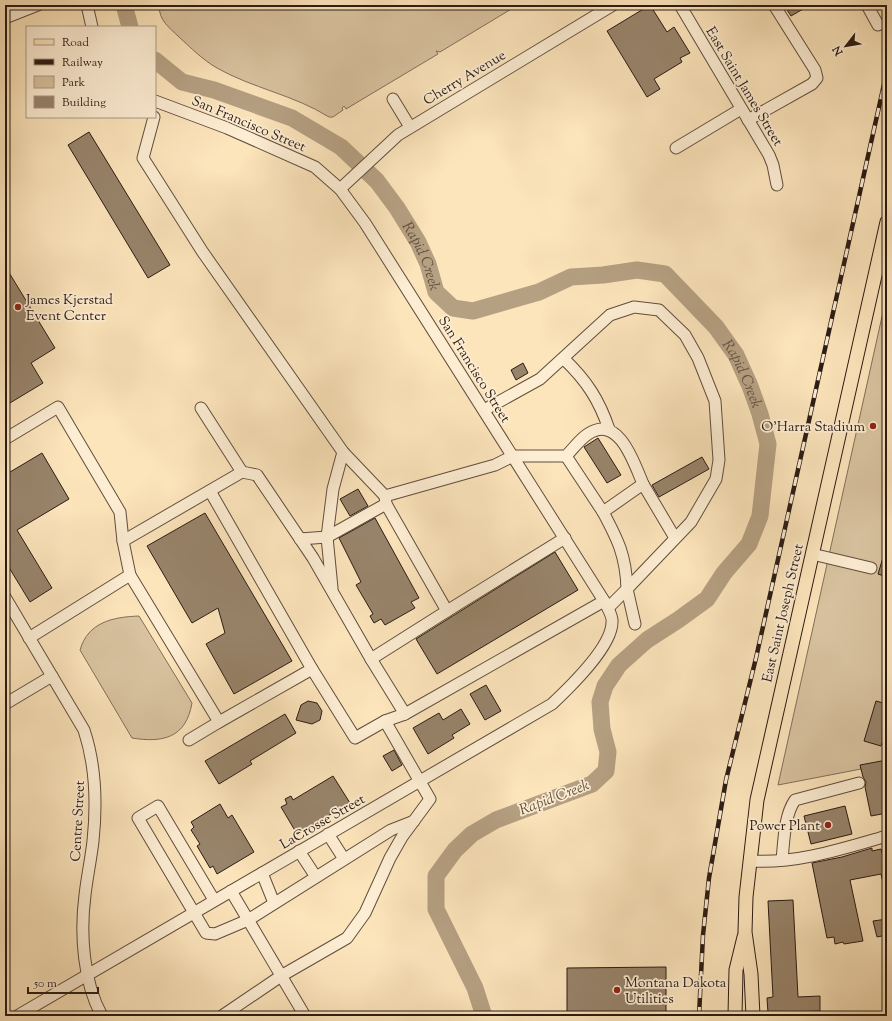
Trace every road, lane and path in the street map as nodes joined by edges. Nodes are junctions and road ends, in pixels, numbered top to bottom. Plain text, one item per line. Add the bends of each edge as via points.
1 (38, 5) edge
2 (87, 5) edge
3 (613, 5) edge
4 (680, 5) edge
5 (774, 5) edge
6 (867, 5) edge
7 (599, 9) edge
8 (5, 18) edge
9 (878, 25) dead end
10 (92, 26) edge
11 (393, 99) dead end
12 (156, 105) edge
13 (741, 109) junction
14 (154, 118) edge
15 (748, 120) junction
16 (410, 127) junction
17 (676, 148) dead end
18 (777, 185) dead end
19 (340, 189) junction
20 (887, 222) edge
21 (882, 263) edge
22 (564, 359) junction
23 (201, 408) dead end
24 (484, 410) junction
25 (609, 430) junction
26 (5, 439) edge
27 (343, 452) junction
28 (513, 456) junction
29 (566, 456) junction
30 (242, 472) junction
31 (643, 484) junction
32 (210, 491) junction
33 (385, 500) junction
34 (603, 512) junction
35 (327, 537) junction
36 (565, 538) junction
37 (674, 538) junction
38 (300, 539) junction
39 (123, 541) junction
40 (812, 554) junction
41 (871, 568) dead end
42 (130, 575) junction
43 (627, 588) junction
44 (332, 592) junction
45 (7, 604) edge
46 (606, 604) junction
47 (447, 611) junction
48 (613, 622) joint
49 (635, 624) dead end
50 (29, 638) junction
51 (371, 659) junction
52 (312, 669) junction
53 (52, 676) junction
54 (5, 704) edge
55 (406, 714) junction
56 (385, 721) junction
57 (219, 722) junction
58 (190, 740) dead end
59 (420, 781) junction
60 (858, 782) dead end
61 (414, 821) junction
62 (328, 834) junction
63 (887, 836) edge
64 (300, 851) junction
65 (344, 859) junction
66 (750, 860) junction
67 (782, 860) junction
68 (262, 873) junction
69 (316, 877) junction
70 (231, 891) junction
71 (214, 900) junction
72 (274, 903) junction
73 (195, 912) junction
74 (248, 920) junction
75 (745, 932) junction
76 (87, 974) junction
77 (281, 976) junction
78 (17, 1016) edge
79 (102, 1016) edge
80 (222, 1016) edge
81 (306, 1016) edge
82 (735, 1016) edge
83 (753, 1016) edge

1 - 8 street
2 - 10 street
3 - 7 street, Cherry Avenue
4 - 13 street, East Saint James Street
5 - 15 street via 815,70 817,78 812,84
6 - 9 street
7 - 16 street, Cherry Avenue
11 - 16 street
12 - 19 street, San Francisco Street via 227,128 315,167
13 - 15 street, East Saint James Street
13 - 17 street
14 - 27 street via 144,158 202,251
15 - 18 street, East Saint James Street via 771,160
16 - 19 street, Cherry Avenue via 382,149
19 - 24 street, San Francisco Street via 365,223
20 - 21 main road, East Saint Joseph Street
21 - 40 main road, East Saint Joseph Street
22 - 24 street via 540,379
22 - 25 street via 600,404
22 - 37 street via 610,315 634,307 659,310 685,336 698,358 715,401 719,460 716,479 691,522
23 - 30 street
24 - 28 street, San Francisco Street
25 - 29 street via 588,434
25 - 31 street via 617,435 630,453
26 - 39 street via 58,406 120,512
27 - 33 street
27 - 35 street via 333,489
28 - 29 street
28 - 33 street
28 - 36 street, San Francisco Street
29 - 34 street
30 - 32 street
30 - 38 street via 257,475
31 - 34 street
31 - 37 street
32 - 39 street
32 - 52 street
33 - 35 street
33 - 47 street
34 - 43 street via 618,539 626,565
35 - 38 street
35 - 44 street
36 - 46 street, San Francisco Street
36 - 47 street
37 - 43 street
38 - 44 street
39 - 42 street
40 - 41 street
40 - 66 main road, East Saint Joseph Street via 757,800
42 - 50 street
42 - 57 street
43 - 46 street
43 - 49 street
44 - 51 street
45 - 50 street, Centre Street
46 - 48 street, San Francisco Street
46 - 55 street
47 - 51 street
48 - 59 street, LaCrosse Street via 607,641 578,679 552,704
50 - 53 street, Centre Street
51 - 55 street
52 - 56 street via 355,738
52 - 57 street
53 - 54 street
53 - 76 street, Centre Street via 84,730 94,770 96,792 93,840 83,920
55 - 56 street
56 - 59 street
57 - 58 street
59 - 61 street via 430,799
59 - 62 street, LaCrosse Street
60 - 67 street via 795,800 791,806 786,829
61 - 65 street via 391,830
61 - 77 street via 390,858 365,913 346,938
62 - 64 street, LaCrosse Street
62 - 65 street
63 - 67 street via 812,857
64 - 68 street, LaCrosse Street
64 - 69 street
65 - 69 street
66 - 67 street
66 - 75 main road, East Saint Joseph Street
68 - 70 street, LaCrosse Street
68 - 72 street
69 - 72 street
70 - 71 street, LaCrosse Street
70 - 74 street
71 - 73 street, LaCrosse Street
71 - 73 street via 158,806 138,818
72 - 74 street
73 - 74 street via 206,933 215,934
73 - 76 street, LaCrosse Street
74 - 77 street
75 - 82 main road via 736,970
75 - 83 main road, East Saint Joseph Street
76 - 78 street, LaCrosse Street
76 - 79 street, Centre Street
77 - 80 street
77 - 81 street

